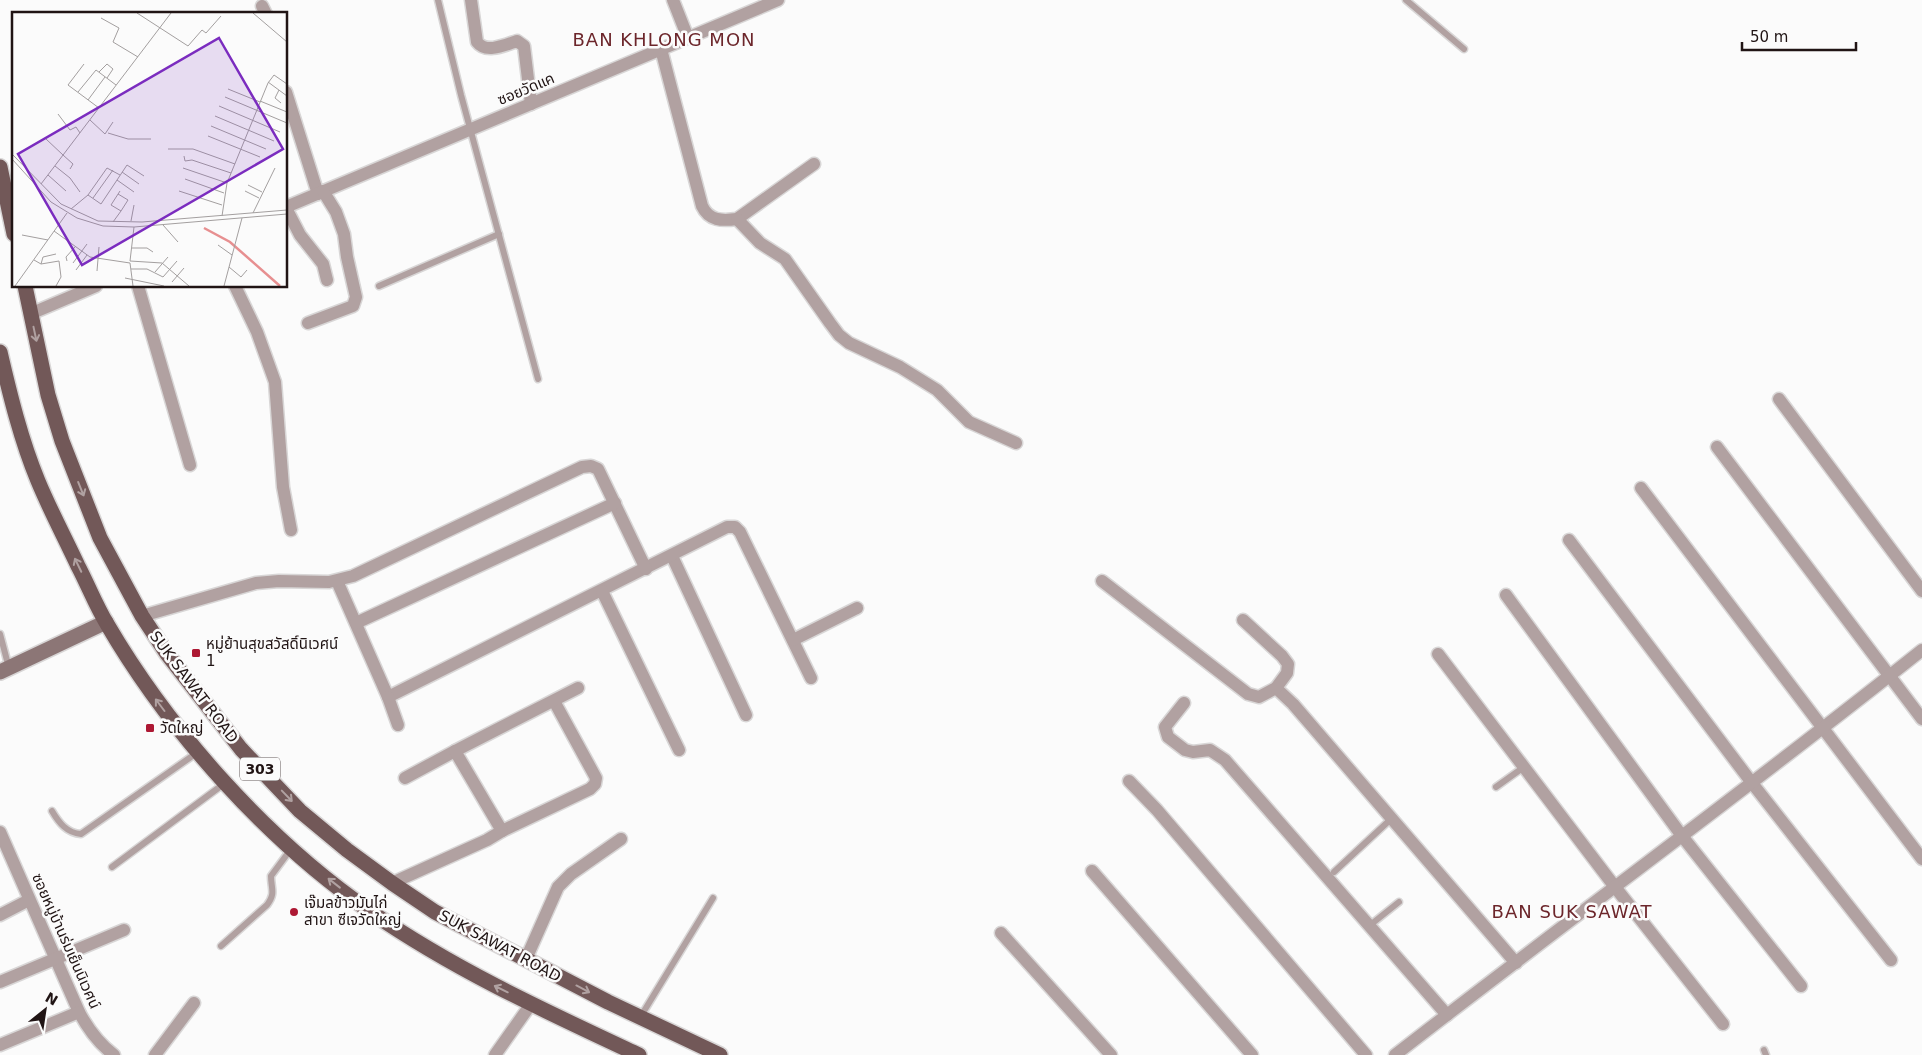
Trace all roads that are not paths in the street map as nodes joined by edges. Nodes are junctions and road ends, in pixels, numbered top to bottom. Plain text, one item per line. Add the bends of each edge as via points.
1 (438, 0) edge
2 (471, 0) edge
3 (673, 0) edge
4 (1406, 0) edge
5 (775, 1) edge
6 (688, 38) junction
7 (661, 49) junction
8 (1464, 50) dead end
9 (288, 98) edge
10 (532, 104) junction
11 (471, 130) junction
12 (814, 164) dead end
13 (0, 167) edge
14 (321, 193) junction
15 (288, 206) edge
16 (288, 211) edge
17 (737, 218) junction
18 (12, 224) edge
19 (499, 234) junction
20 (327, 280) dead end
21 (379, 286) dead end
22 (25, 288) edge
23 (91, 288) edge
24 (139, 288) edge
25 (236, 288) edge
26 (30, 314) junction
27 (308, 323) dead end
28 (0, 352) edge
29 (538, 379) dead end
30 (1778, 400) dead end
31 (1016, 443) dead end
32 (1717, 447) dead end
33 (190, 465) dead end
34 (1641, 488) dead end
35 (614, 503) junction
36 (291, 530) dead end
37 (1569, 540) dead end
38 (672, 556) junction
39 (646, 569) junction
40 (337, 581) junction
41 (1102, 581) dead end
42 (602, 591) junction
43 (1922, 591) edge
44 (1506, 595) dead end
45 (857, 608) dead end
46 (142, 616) junction
47 (1243, 620) dead end
48 (106, 622) junction
49 (356, 623) junction
50 (0, 634) edge
51 (793, 640) junction
52 (1922, 650) edge
53 (1438, 654) dead end
54 (4, 670) edge
55 (1889, 676) junction
56 (811, 678) dead end
57 (578, 688) dead end
58 (1276, 688) junction
59 (388, 697) junction
60 (554, 701) junction
61 (1184, 703) dead end
62 (746, 715) dead end
63 (1922, 719) edge
64 (398, 725) dead end
65 (1822, 729) junction
66 (679, 750) dead end
67 (455, 751) junction
68 (198, 752) junction
69 (1524, 767) junction
70 (405, 778) dead end
71 (1129, 781) dead end
72 (226, 783) junction
73 (1752, 783) junction
74 (1496, 787) dead end
75 (52, 811) dead end
76 (1392, 819) junction
77 (502, 831) junction
78 (0, 832) edge
79 (1682, 836) junction
80 (621, 839) dead end
81 (292, 848) junction
82 (1922, 859) edge
83 (112, 867) dead end
84 (1092, 870) dead end
85 (1334, 872) dead end
86 (392, 883) junction
87 (1615, 887) junction
88 (713, 898) dead end
89 (29, 900) junction
90 (1399, 902) dead end
91 (0, 915) edge
92 (1369, 926) junction
93 (124, 930) dead end
94 (1001, 933) dead end
95 (221, 946) dead end
96 (55, 958) junction
97 (526, 959) junction
98 (1891, 960) dead end
99 (1516, 963) junction
100 (0, 982) edge
101 (1801, 986) dead end
102 (194, 1003) dead end
103 (531, 1004) junction
104 (79, 1012) junction
105 (1447, 1015) junction
106 (641, 1017) junction
107 (1723, 1024) dead end
108 (0, 1045) edge
109 (114, 1055) edge
110 (156, 1055) edge
111 (495, 1055) edge
112 (639, 1055) edge
113 (720, 1055) edge
114 (1111, 1055) edge
115 (1252, 1055) edge
116 (1366, 1055) edge
117 (1395, 1055) edge

1 - 11 lane
2 - 10 street via 480,46 495,47 518,41 524,46
3 - 6 street
4 - 8 lane
5 - 6 street, ซอยวัดแค
6 - 7 street, ซอยวัดแค
7 - 10 street, ซอยวัดแค
7 - 17 street via 702,206 709,216 717,220
9 - 14 street
10 - 11 street, ซอยวัดแค
11 - 14 street, ซอยวัดแค
11 - 19 lane
12 - 17 street
13 - 18 main road
14 - 15 street, ซอยวัดแค
14 - 27 street via 336,212 344,234 356,298 353,306
16 - 20 street via 300,235 323,264
17 - 31 street via 760,243 785,259 830,323 849,343 900,367 937,390 969,422
19 - 21 lane
19 - 29 lane
22 - 26 main road, SUK SAWAT ROAD / 303
23 - 26 street
24 - 33 street
25 - 36 street via 261,341 275,382 283,487
26 -> 46 main road, SUK SAWAT ROAD / 303 via 62,441 100,538
48 -> 28 main road, 303 via 37,479
30 - 43 street
32 - 55 street
34 - 65 street
35 - 39 street
35 - 40 street via 598,469 582,466
35 - 49 street
37 - 73 street
38 - 39 street
38 - 51 street via 727,527 734,527 740,532
38 - 62 street
39 - 42 street
40 - 46 street via 256,582
40 - 49 street
41 - 58 street via 1248,694 1259,696
42 - 59 street
42 - 66 street
44 - 79 street
45 - 51 street
46 -> 86 main road, SUK SAWAT ROAD / 303 via 166,654 241,749 300,811
47 - 58 street via 1288,664 1287,673
48 - 54 street
68 -> 48 main road, 303 via 160,706
49 - 59 street
50 - 54 lane
51 - 56 street
52 - 55 street
53 - 69 street
55 - 63 street
55 - 65 street
57 - 60 street
58 - 76 street
59 - 64 street
60 - 67 street
60 - 77 street via 596,778 595,784
61 - 92 street via 1165,727 1168,737 1185,750 1210,750 1225,760
65 - 73 street
65 - 82 street
67 - 70 street
67 - 77 street
68 - 72 main road, 303
68 - 75 lane via 81,834 58,822
69 - 74 lane
69 - 87 street
71 - 116 street
72 - 81 main road, 303
72 - 83 lane
73 - 79 street
73 - 98 street
76 - 85 lane
76 - 99 street
77 - 86 street
78 - 89 street, ซอยหมู่บ้านร่มเย็นนิเวศน์
79 - 87 street
79 - 101 street
80 - 97 street via 558,887
81 - 95 lane via 271,876 273,892 267,905
103 -> 81 main road, 303 via 417,942 370,911
84 - 115 street
86 - 97 main road, SUK SAWAT ROAD / 303 via 435,912
87 - 99 street
87 - 107 street
88 - 106 lane
89 - 91 street
89 - 96 street, ซอยหมู่บ้านร่มเย็นนิเวศน์
90 - 92 lane
92 - 105 street
93 - 96 street
94 - 114 street
96 - 100 street
96 - 104 street, ซอยหมู่บ้านร่มเย็นนิเวศน์
97 -> 106 main road, SUK SAWAT ROAD / 303
99 - 105 street
102 - 110 street
103 - 111 street
103 - 112 main road, 303
104 - 108 street
104 - 109 street, ซอยหมู่บ้านร่มเย็นนิเวศน์ via 93,1035
105 - 117 street
106 - 113 main road, SUK SAWAT ROAD / 303

